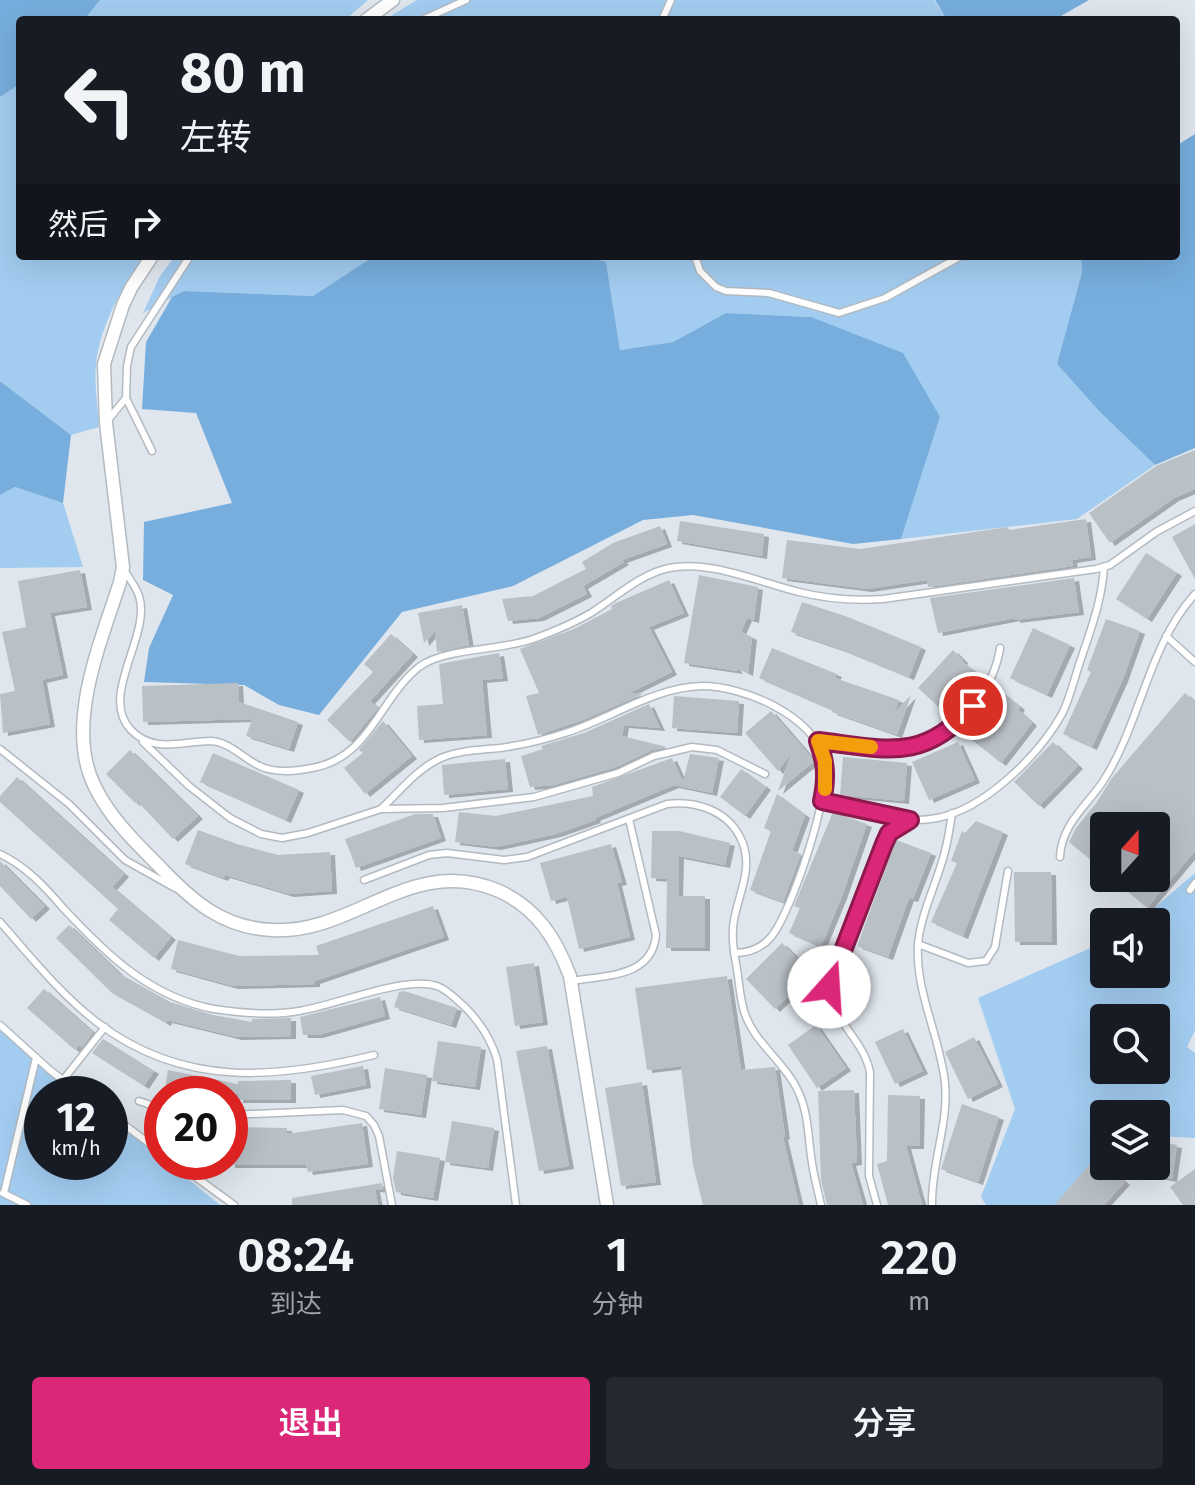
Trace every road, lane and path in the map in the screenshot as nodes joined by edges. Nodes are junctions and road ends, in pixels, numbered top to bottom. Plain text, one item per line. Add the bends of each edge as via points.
1 (393, 0) edge
2 (466, 0) edge
3 (371, 16) edge
4 (431, 16) edge
5 (149, 260) edge
6 (187, 260) edge
7 (696, 260) edge
8 (954, 260) edge
9 (126, 398) junction
10 (106, 423) junction
11 (152, 451) dead end
12 (1195, 511) edge
13 (123, 567) junction
14 (1104, 567) junction
15 (1195, 594) edge
16 (1166, 636) junction
17 (1000, 648) dead end
18 (1195, 662) edge
19 (132, 732) junction
20 (818, 741) junction
21 (0, 749) edge
22 (765, 774) dead end
23 (822, 801) junction
24 (381, 809) junction
25 (952, 813) junction
26 (629, 819) junction
27 (910, 820) junction
28 (0, 854) edge
29 (1060, 857) dead end
30 (1008, 871) dead end
31 (364, 880) dead end
32 (1195, 883) edge
33 (1190, 890) dead end
34 (183, 892) junction
35 (0, 922) edge
36 (918, 944) junction
37 (734, 953) junction
38 (571, 981) junction
39 (0, 1025) edge
40 (105, 1027) junction
41 (374, 1055) dead end
42 (36, 1058) junction
43 (58, 1076) edge
44 (66, 1076) edge
45 (139, 1101) dead end
46 (144, 1103) edge
47 (248, 1114) edge
48 (200, 1180) edge
49 (2, 1193) edge
50 (27, 1205) edge
51 (234, 1205) edge
52 (392, 1205) edge
53 (516, 1205) edge
54 (607, 1205) edge
55 (821, 1205) edge
56 (877, 1205) edge
57 (932, 1205) edge

1 - 3 street
2 - 4 lane
5 - 10 street via 131,288 109,345 104,364
6 - 9 lane via 131,347
7 - 8 lane via 700,271 726,291 769,293 839,313 885,298
9 - 10 lane
9 - 11 lane
10 - 13 street
12 - 14 lane
13 - 19 lane via 140,597 137,633 120,697
13 - 34 street via 87,689 87,766 121,826
14 - 19 lane via 856,601 700,567 665,569 589,614 533,639 431,660 408,678 357,746 316,768 280,771 257,765 220,743 164,746
14 - 25 lane via 1103,590 1063,712 1010,776
15 - 16 lane
16 - 18 lane
16 - 29 lane via 1122,748 1065,833
17 - 20 lane via 983,692 936,739 895,749
19 - 24 lane via 211,805 261,834 297,836
20 - 23 lane via 825,761
20 - 24 lane via 790,715 758,700 720,688 682,689 559,736 440,758
21 - 34 lane via 69,804 125,860
22 - 24 lane via 717,750 692,747 534,797
23 - 27 lane
23 - 37 lane via 782,920 758,949
25 - 27 lane
25 - 36 lane
26 - 31 lane via 527,857 429,855
26 - 37 lane via 678,803 713,811 731,823 747,855 734,921
26 - 38 lane via 655,946 639,967
27 - 56 lane via 889,833 829,987 840,1020 867,1058 869,1176
28 - 53 lane via 35,877 134,976 193,1003 248,1012 296,1012 410,985 448,992 491,1039
30 - 36 lane via 995,947 986,961 968,963
32 - 33 lane
34 - 38 street via 215,914 273,931 330,919 424,883 476,884 507,894 534,913 557,942
35 - 40 lane via 49,978
36 - 57 lane via 921,982 945,1083
37 - 55 lane via 744,1011 803,1105
38 - 54 street
39 - 42 lane
40 - 41 lane via 157,1056 202,1071 273,1072
40 - 44 lane
42 - 43 lane
42 - 49 lane
45 - 46 lane
47 - 52 lane via 343,1110 366,1116 379,1136
48 - 51 lane
49 - 50 lane

